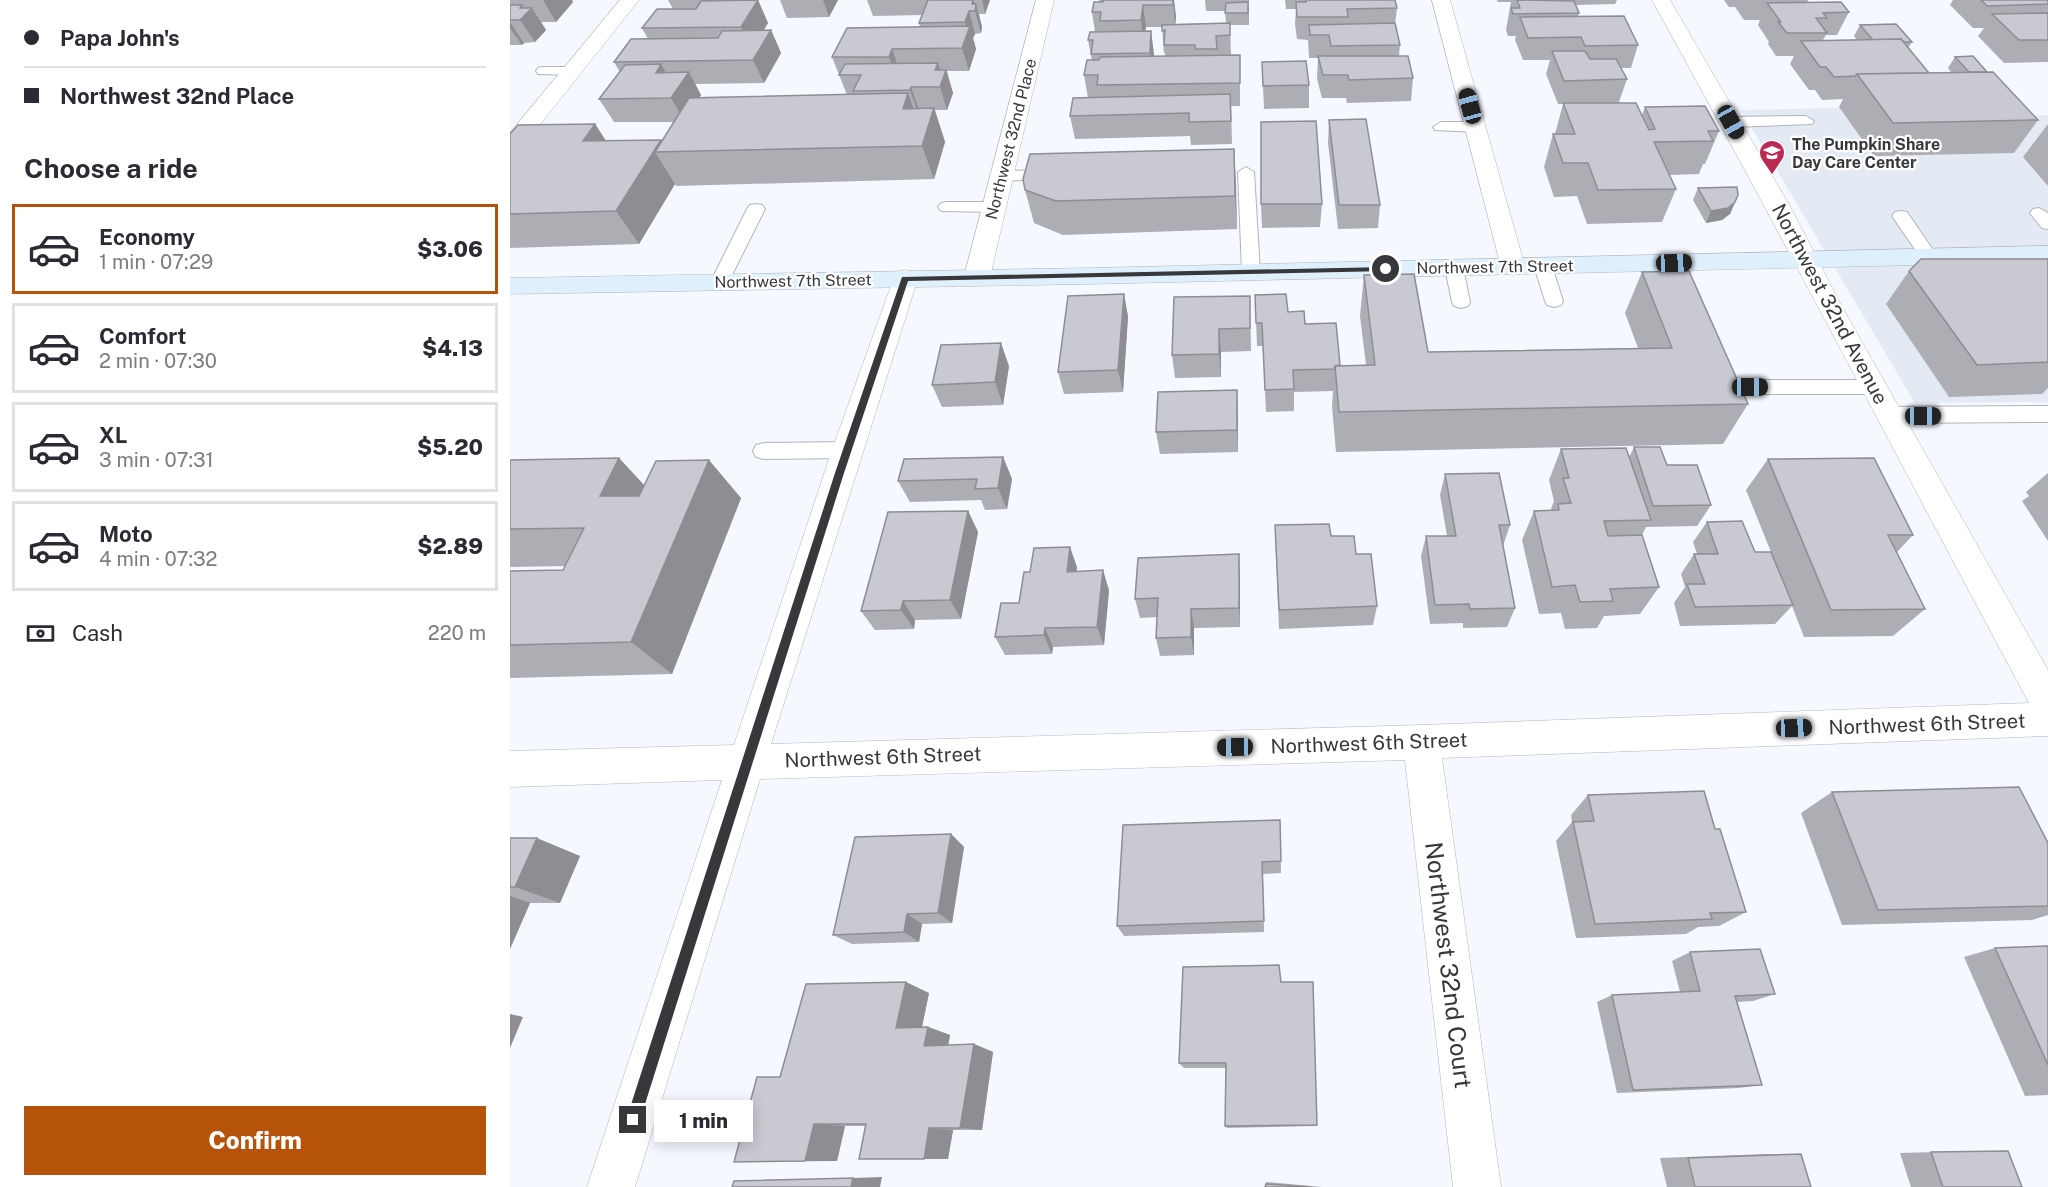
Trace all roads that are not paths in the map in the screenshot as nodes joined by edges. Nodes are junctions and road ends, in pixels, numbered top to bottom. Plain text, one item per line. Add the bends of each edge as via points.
1 (630, 0) edge
2 (1045, 0) edge
3 (1441, 0) edge
4 (1661, 0) edge
5 (543, 71) dead end
6 (573, 71) junction
7 (1806, 121) dead end
8 (1731, 122) junction
9 (1441, 127) dead end
10 (1476, 127) junction
11 (510, 148) edge
12 (532, 149) edge
13 (1246, 172) dead end
14 (1038, 175) edge
15 (1003, 176) junction
16 (947, 207) dead end
17 (995, 207) junction
18 (756, 209) dead end
19 (1901, 216) dead end
20 (2048, 254) edge
21 (1929, 256) junction
22 (1805, 259) junction
23 (1543, 266) junction
24 (1513, 267) junction
25 (1454, 268) junction
26 (1251, 272) junction
27 (977, 277) junction
28 (905, 278) junction
29 (719, 283) junction
30 (510, 286) edge
31 (1554, 301) dead end
32 (1461, 302) dead end
33 (1750, 387) dead end
34 (1874, 387) junction
35 (2048, 414) edge
36 (1889, 416) junction
37 (847, 450) junction
38 (764, 451) dead end
39 (2032, 645) edge
40 (2048, 704) edge
41 (2048, 719) edge
42 (1421, 742) junction
43 (747, 761) junction
44 (510, 769) edge
45 (611, 1187) edge
46 (1477, 1187) edge

1 - 6 street
2 - 15 street, Northwest 32nd Place
3 - 10 street
4 - 8 street, Northwest 32nd Avenue
5 - 6 lane
6 - 11 street
7 - 8 lane
8 - 22 street, Northwest 32nd Avenue
9 - 10 lane
10 - 24 street
11 - 12 lane
13 - 26 lane
14 - 15 lane
15 - 17 street, Northwest 32nd Place
16 - 17 lane
17 - 27 street, Northwest 32nd Place
18 - 29 lane
19 - 21 lane
20 - 21 main road, Northwest 7th Street
21 - 22 main road, Northwest 7th Street
22 - 23 main road, Northwest 7th Street
22 - 34 street, Northwest 32nd Avenue
23 - 24 main road, Northwest 7th Street
23 - 31 lane
24 - 25 main road, Northwest 7th Street
25 - 26 main road, Northwest 7th Street
25 - 32 lane
26 - 27 main road, Northwest 7th Street
27 - 28 main road, Northwest 7th Street
28 - 29 main road, Northwest 7th Street
28 - 37 street
29 - 30 main road, Northwest 7th Street
33 - 34 lane
34 - 36 street, Northwest 32nd Avenue
35 - 36 lane
36 - 39 street, Northwest 32nd Avenue
37 - 38 lane
37 - 43 street
39 - 40 street, Northwest 32nd Avenue
41 - 42 street, Northwest 6th Street
42 - 43 street, Northwest 6th Street
42 - 46 street, Northwest 32nd Court
43 - 44 street, Northwest 6th Street
43 - 45 street

